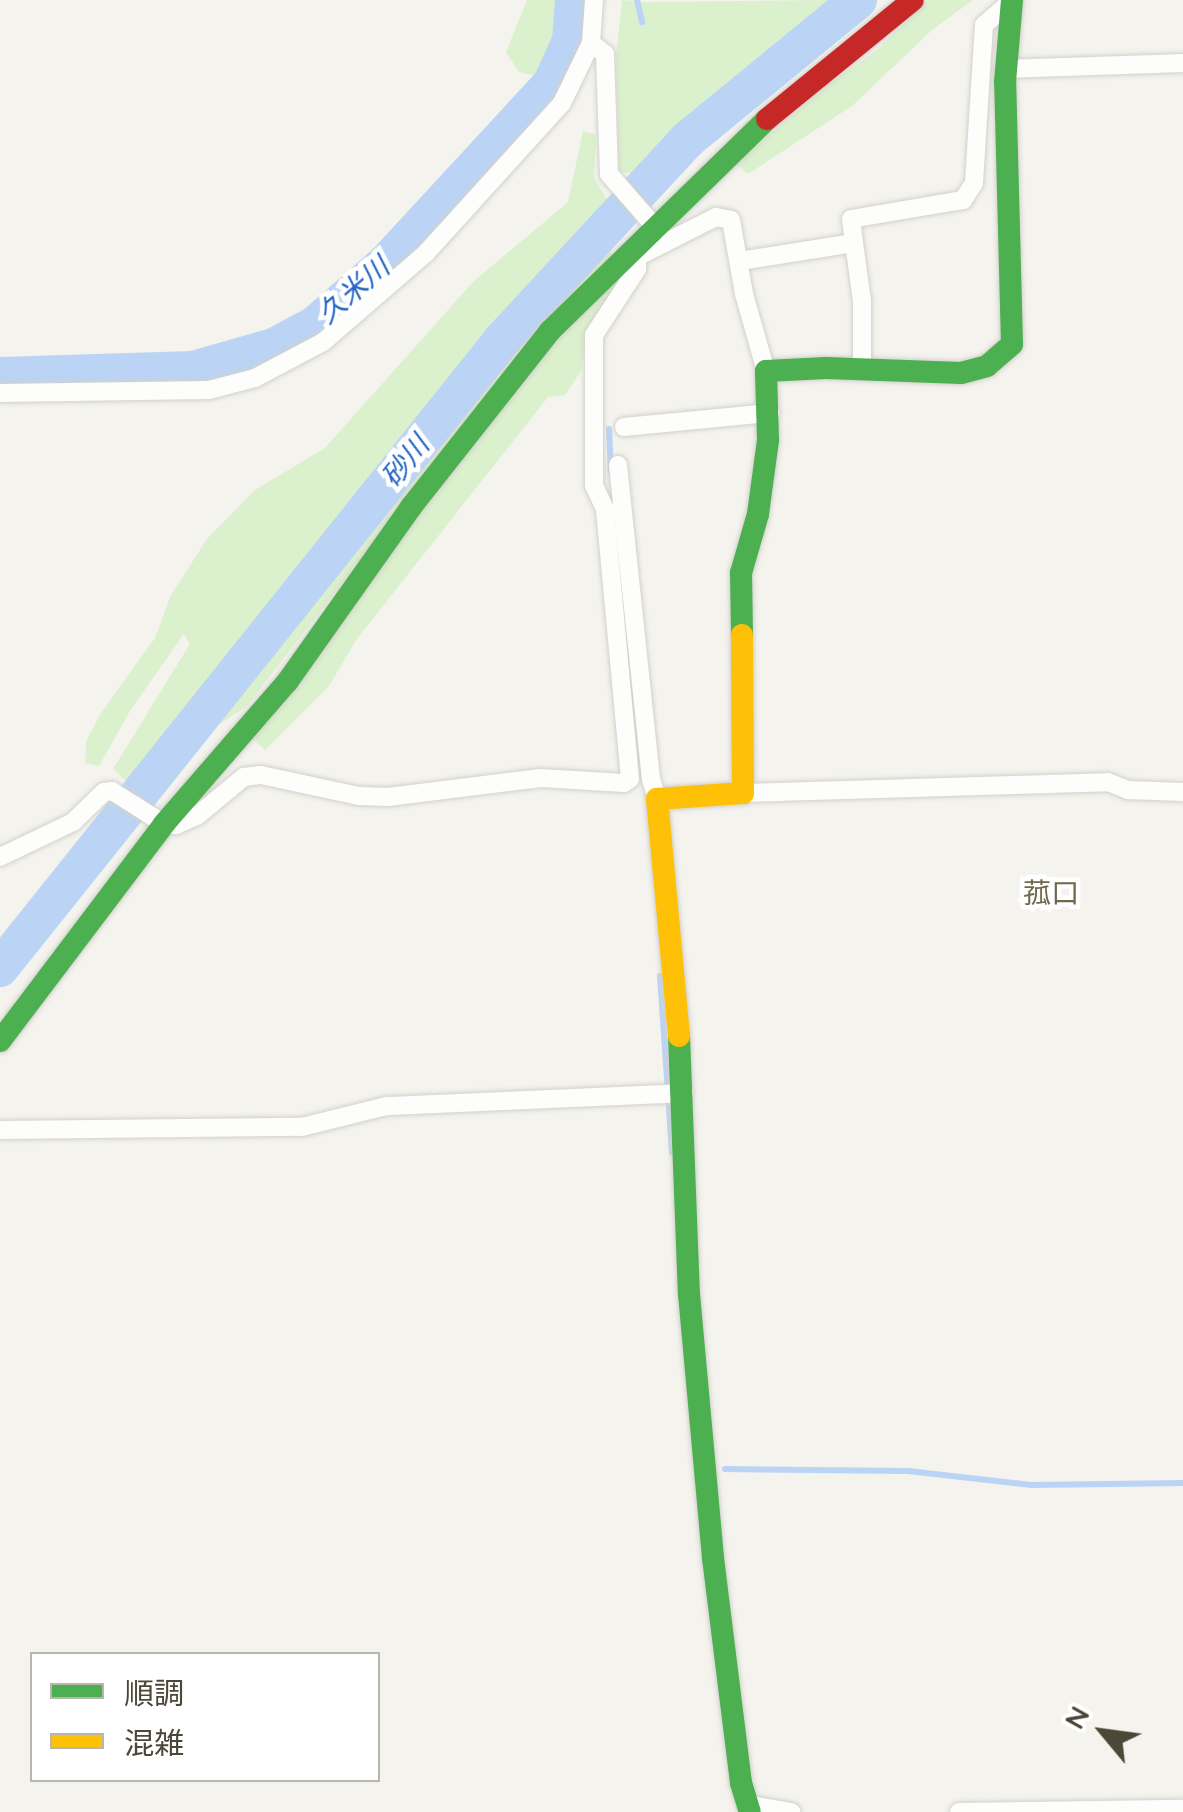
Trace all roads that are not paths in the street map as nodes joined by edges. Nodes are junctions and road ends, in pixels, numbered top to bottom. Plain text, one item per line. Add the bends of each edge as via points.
1 (594, 0) edge
2 (913, 0) edge
3 (1011, 1) edge
4 (591, 42) junction
5 (1183, 63) edge
6 (1005, 69) junction
7 (652, 224) junction
8 (854, 243) junction
9 (637, 251) junction
10 (740, 261) junction
11 (766, 371) junction
12 (862, 371) junction
13 (0, 393) edge
14 (770, 413) junction
15 (624, 427) dead end
16 (618, 465) dead end
17 (645, 783) junction
18 (1183, 792) edge
19 (743, 793) junction
20 (156, 819) junction
21 (0, 857) edge
22 (0, 1041) edge
23 (673, 1094) junction
24 (0, 1130) edge
25 (751, 1808) edge
26 (1183, 1809) edge
27 (791, 1812) edge
28 (960, 1812) edge

1 - 4 street
2 - 7 street
3 - 6 street
3 - 8 street via 984,25 970,192 963,200 851,219
4 - 7 street via 605,54 609,174
4 - 13 street via 562,103 426,254 323,342 255,378 209,390
5 - 6 street
6 - 12 street via 1012,344 987,366 961,374
7 - 9 street
8 - 10 street
8 - 12 street
9 - 10 street via 716,218 735,225
9 - 17 street via 638,269 594,335 594,485 606,508
9 - 20 street via 550,331 411,507 288,680
10 - 11 street
11 - 12 street
11 - 14 street
14 - 15 street
14 - 19 street via 758,514 741,573
16 - 17 street
17 - 19 street
17 - 20 street via 540,778 388,797 261,775 244,777 176,825
17 - 23 street
18 - 19 street via 1128,790 1108,782
20 - 21 street via 112,791 96,795 73,822
20 - 22 street
23 - 24 street via 387,1106 302,1127
23 - 25 street via 713,1558 741,1783
25 - 27 street
26 - 28 street

